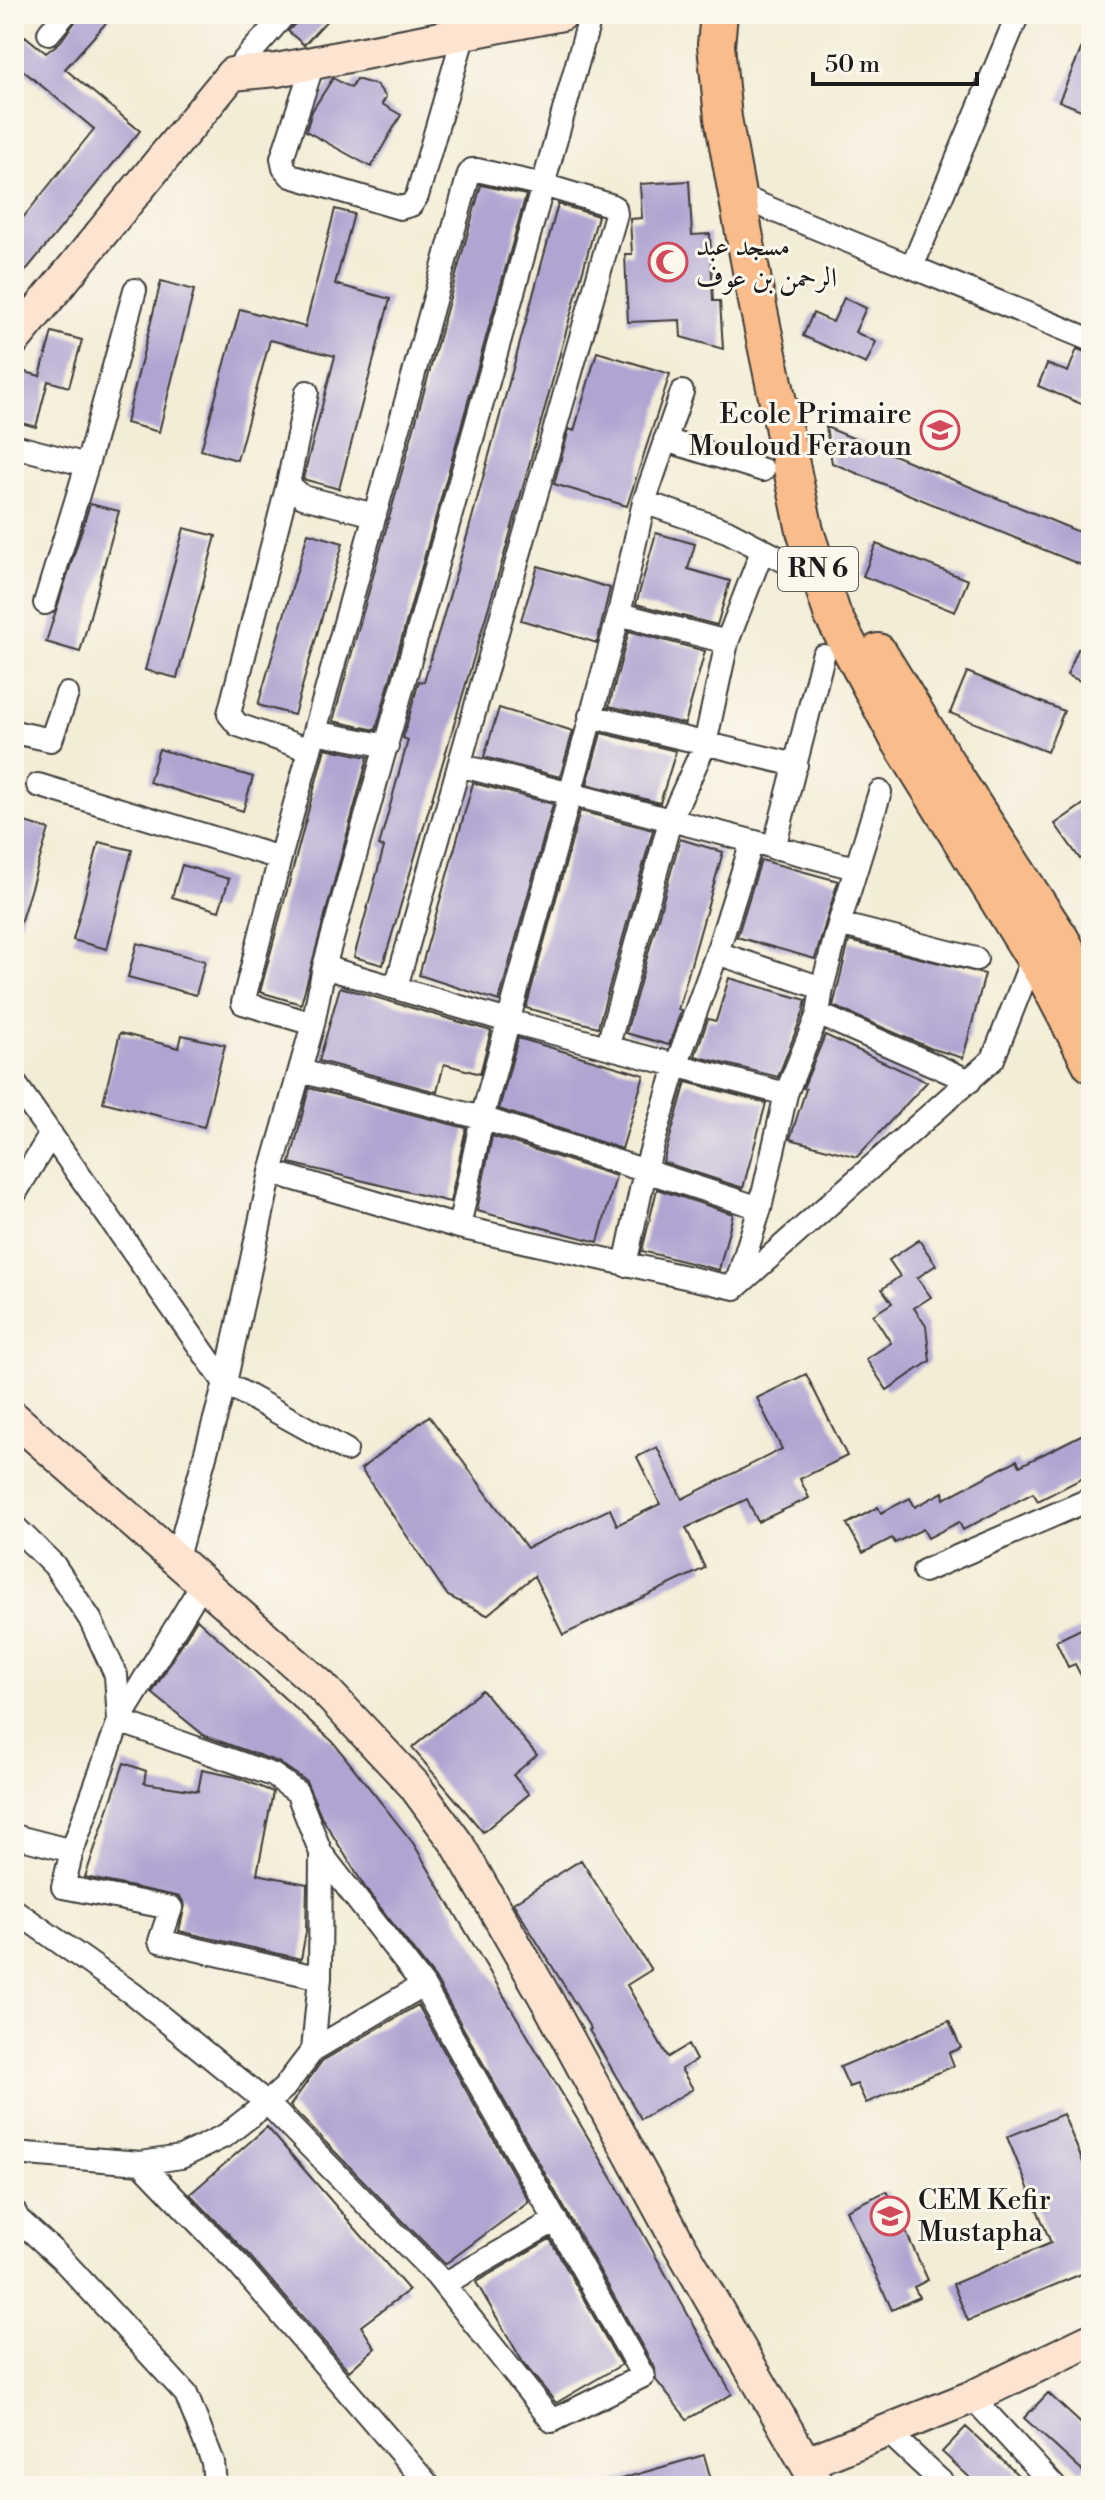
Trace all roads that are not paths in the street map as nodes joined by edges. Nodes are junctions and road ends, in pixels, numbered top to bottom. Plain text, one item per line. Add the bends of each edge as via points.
1 (65, 14) edge
2 (285, 14) edge
3 (562, 14) edge
4 (591, 14) edge
5 (719, 14) edge
6 (738, 14) edge
7 (1018, 14) edge
8 (513, 19) edge
9 (49, 33) dead end
10 (464, 34) junction
11 (313, 64) junction
12 (232, 74) junction
13 (543, 185) junction
14 (747, 199) junction
15 (912, 267) junction
16 (135, 290) dead end
17 (14, 340) edge
18 (1091, 340) edge
19 (307, 392) dead end
20 (682, 392) dead end
21 (665, 440) junction
22 (14, 446) edge
23 (87, 465) junction
24 (763, 470) dead end
25 (288, 484) junction
26 (644, 502) junction
27 (375, 515) junction
28 (762, 551) junction
29 (821, 580) junction
30 (45, 603) dead end
31 (619, 614) junction
32 (727, 642) junction
33 (823, 656) dead end
34 (67, 694) dead end
35 (590, 716) junction
36 (14, 732) edge
37 (312, 741) junction
38 (705, 744) junction
39 (387, 746) junction
40 (459, 765) junction
41 (796, 765) junction
42 (38, 785) dead end
43 (880, 792) dead end
44 (570, 794) junction
45 (670, 821) junction
46 (763, 845) junction
47 (280, 858) junction
48 (855, 868) junction
49 (839, 924) junction
50 (1047, 948) junction
51 (717, 953) junction
52 (976, 959) dead end
53 (324, 967) junction
54 (1091, 980) edge
55 (396, 987) junction
56 (822, 988) junction
57 (1091, 993) edge
58 (818, 1014) junction
59 (508, 1021) junction
60 (313, 1024) junction
61 (608, 1045) junction
62 (1091, 1064) edge
63 (676, 1066) junction
64 (300, 1071) junction
65 (970, 1081) junction
66 (14, 1082) edge
67 (786, 1094) junction
68 (482, 1118) junction
69 (51, 1134) junction
70 (645, 1171) junction
71 (271, 1172) junction
72 (14, 1195) edge
73 (760, 1208) junction
74 (459, 1227) junction
75 (625, 1265) junction
76 (735, 1288) junction
77 (225, 1383) junction
78 (14, 1418) edge
79 (346, 1450) dead end
80 (1091, 1499) edge
81 (14, 1526) edge
82 (176, 1561) junction
83 (924, 1571) dead end
84 (202, 1584) junction
85 (119, 1721) junction
86 (14, 1836) edge
87 (72, 1851) junction
88 (321, 1853) junction
89 (14, 1910) edge
90 (320, 1978) junction
91 (423, 1985) junction
92 (313, 2050) junction
93 (267, 2103) junction
94 (14, 2153) edge
95 (141, 2163) junction
96 (14, 2211) edge
97 (556, 2220) junction
98 (444, 2284) junction
99 (1087, 2348) edge
100 (972, 2397) junction
101 (887, 2431) junction
102 (813, 2474) edge
103 (215, 2486) edge
104 (429, 2486) edge
105 (946, 2486) edge
106 (1054, 2486) edge

1 - 9 street
2 - 12 street
3 - 8 street
4 - 13 street
5 - 14 main road, RN 6 via 716,45 723,118
6 - 14 main road, RN 6 via 732,40 733,81
7 - 15 street
8 - 10 street
10 - 11 street
10 - 11 street via 417,196 400,208 291,176 284,168 282,158
11 - 12 street
12 - 17 street
13 - 27 street via 477,170 469,174
13 - 39 street
13 - 40 street via 610,205 616,214
14 - 15 street
14 - 29 main road, RN 6 via 805,531
14 - 50 main road, RN 6 via 773,277 806,463 867,634 958,782
15 - 18 street
16 - 23 street
19 - 25 street
20 - 21 street
21 - 24 street
21 - 26 street
22 - 23 street
23 - 30 street
25 - 27 street via 303,497
25 - 37 street via 229,714 238,725
26 - 28 street via 727,531
26 - 31 street
27 - 37 street
28 - 29 street
28 - 32 street
29 - 50 main road, RN 6 via 833,616 898,738
31 - 32 street
31 - 35 street
32 - 38 street
33 - 41 street
34 - 36 street via 51,740
35 - 38 street
35 - 44 street
37 - 39 street
37 - 47 street
38 - 41 street
38 - 45 street
39 - 53 street
40 - 44 street
40 - 55 street
41 - 46 street
42 - 47 street
43 - 48 street
44 - 45 street
44 - 59 street
45 - 46 street
45 - 61 street
46 - 48 street
46 - 51 street
47 - 60 street via 243,1003
48 - 49 street
49 - 52 street
49 - 56 street
50 - 54 street
50 - 57 main road, RN 6
50 - 62 main road, RN 6
50 - 65 street via 993,1059
51 - 56 street
51 - 63 street
53 - 55 street
53 - 60 street
55 - 59 street
56 - 58 street
58 - 65 street
58 - 67 street
59 - 61 street
59 - 68 street
60 - 64 street
61 - 63 street
63 - 67 street
63 - 70 street
64 - 68 street
64 - 71 street
65 - 76 street
66 - 69 street
67 - 73 street
68 - 70 street
68 - 74 street
69 - 72 street
69 - 77 street
70 - 73 street
70 - 75 street
71 - 74 street
71 - 77 street
73 - 76 street
74 - 75 street
75 - 76 street
77 - 79 street
77 - 82 street
78 - 82 street
80 - 83 street
81 - 85 street via 54,1565 90,1619 116,1675
82 - 84 street
84 - 85 street
84 - 102 street via 321,1686 414,1785 458,1845
85 - 87 street
85 - 88 street via 273,1775 297,1792
86 - 87 street
87 - 90 street via 63,1887 171,1908 160,1941
88 - 90 street
88 - 91 street
89 - 93 street via 133,1994
90 - 92 street
91 - 92 street
91 - 97 street
92 - 93 street
93 - 95 street via 226,2135 181,2157
93 - 98 street
94 - 95 street
95 - 104 street via 238,2264
96 - 103 street via 186,2394 213,2462
97 - 98 street
97 - 98 street via 643,2376 552,2421
99 - 100 street
100 - 101 street
100 - 106 street
101 - 102 street
101 - 105 street

